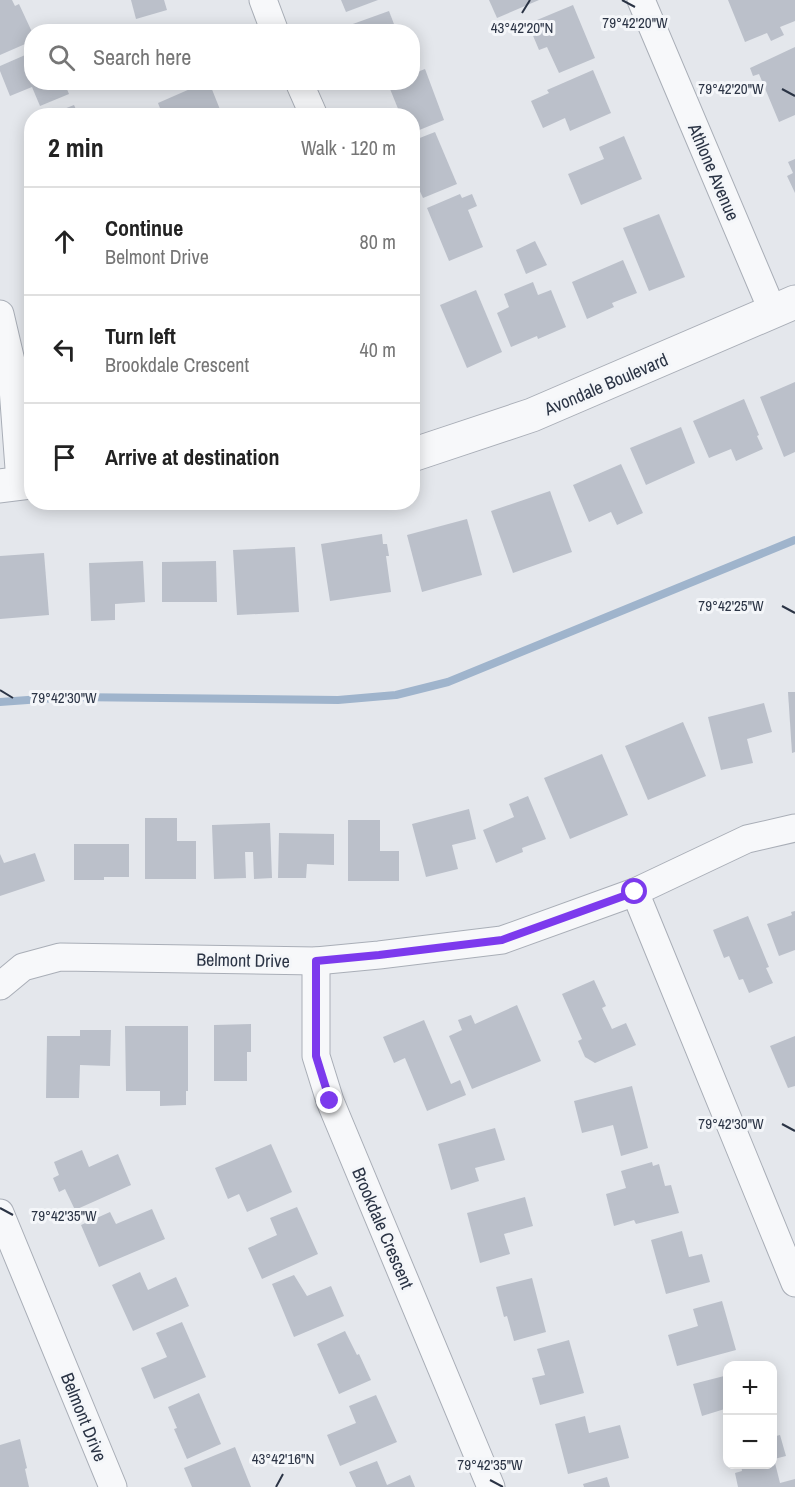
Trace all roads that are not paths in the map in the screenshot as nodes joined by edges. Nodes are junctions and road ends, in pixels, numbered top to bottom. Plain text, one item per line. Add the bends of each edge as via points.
1 (263, 0) edge
2 (641, 0) edge
3 (272, 24) edge
4 (303, 90) edge
5 (310, 108) edge
6 (784, 307) edge
7 (0, 314) edge
8 (420, 452) edge
9 (17, 484) edge
10 (795, 828) edge
11 (635, 892) junction
12 (316, 961) junction
13 (0, 986) edge
14 (0, 1213) edge
15 (795, 1283) edge
16 (112, 1487) edge
17 (490, 1487) edge

1 - 3 street
2 - 6 street, Athlone Avenue
4 - 5 street
6 - 8 street, Avondale Boulevard via 532,415
7 - 9 street via 11,361
10 - 11 street, Belmont Drive via 747,838
11 - 12 street, Belmont Drive via 502,940
11 - 15 street
12 - 13 street, Belmont Drive via 60,957 23,967
12 - 17 street, Brookdale Crescent via 316,1056 330,1101
14 - 16 street, Belmont Drive

